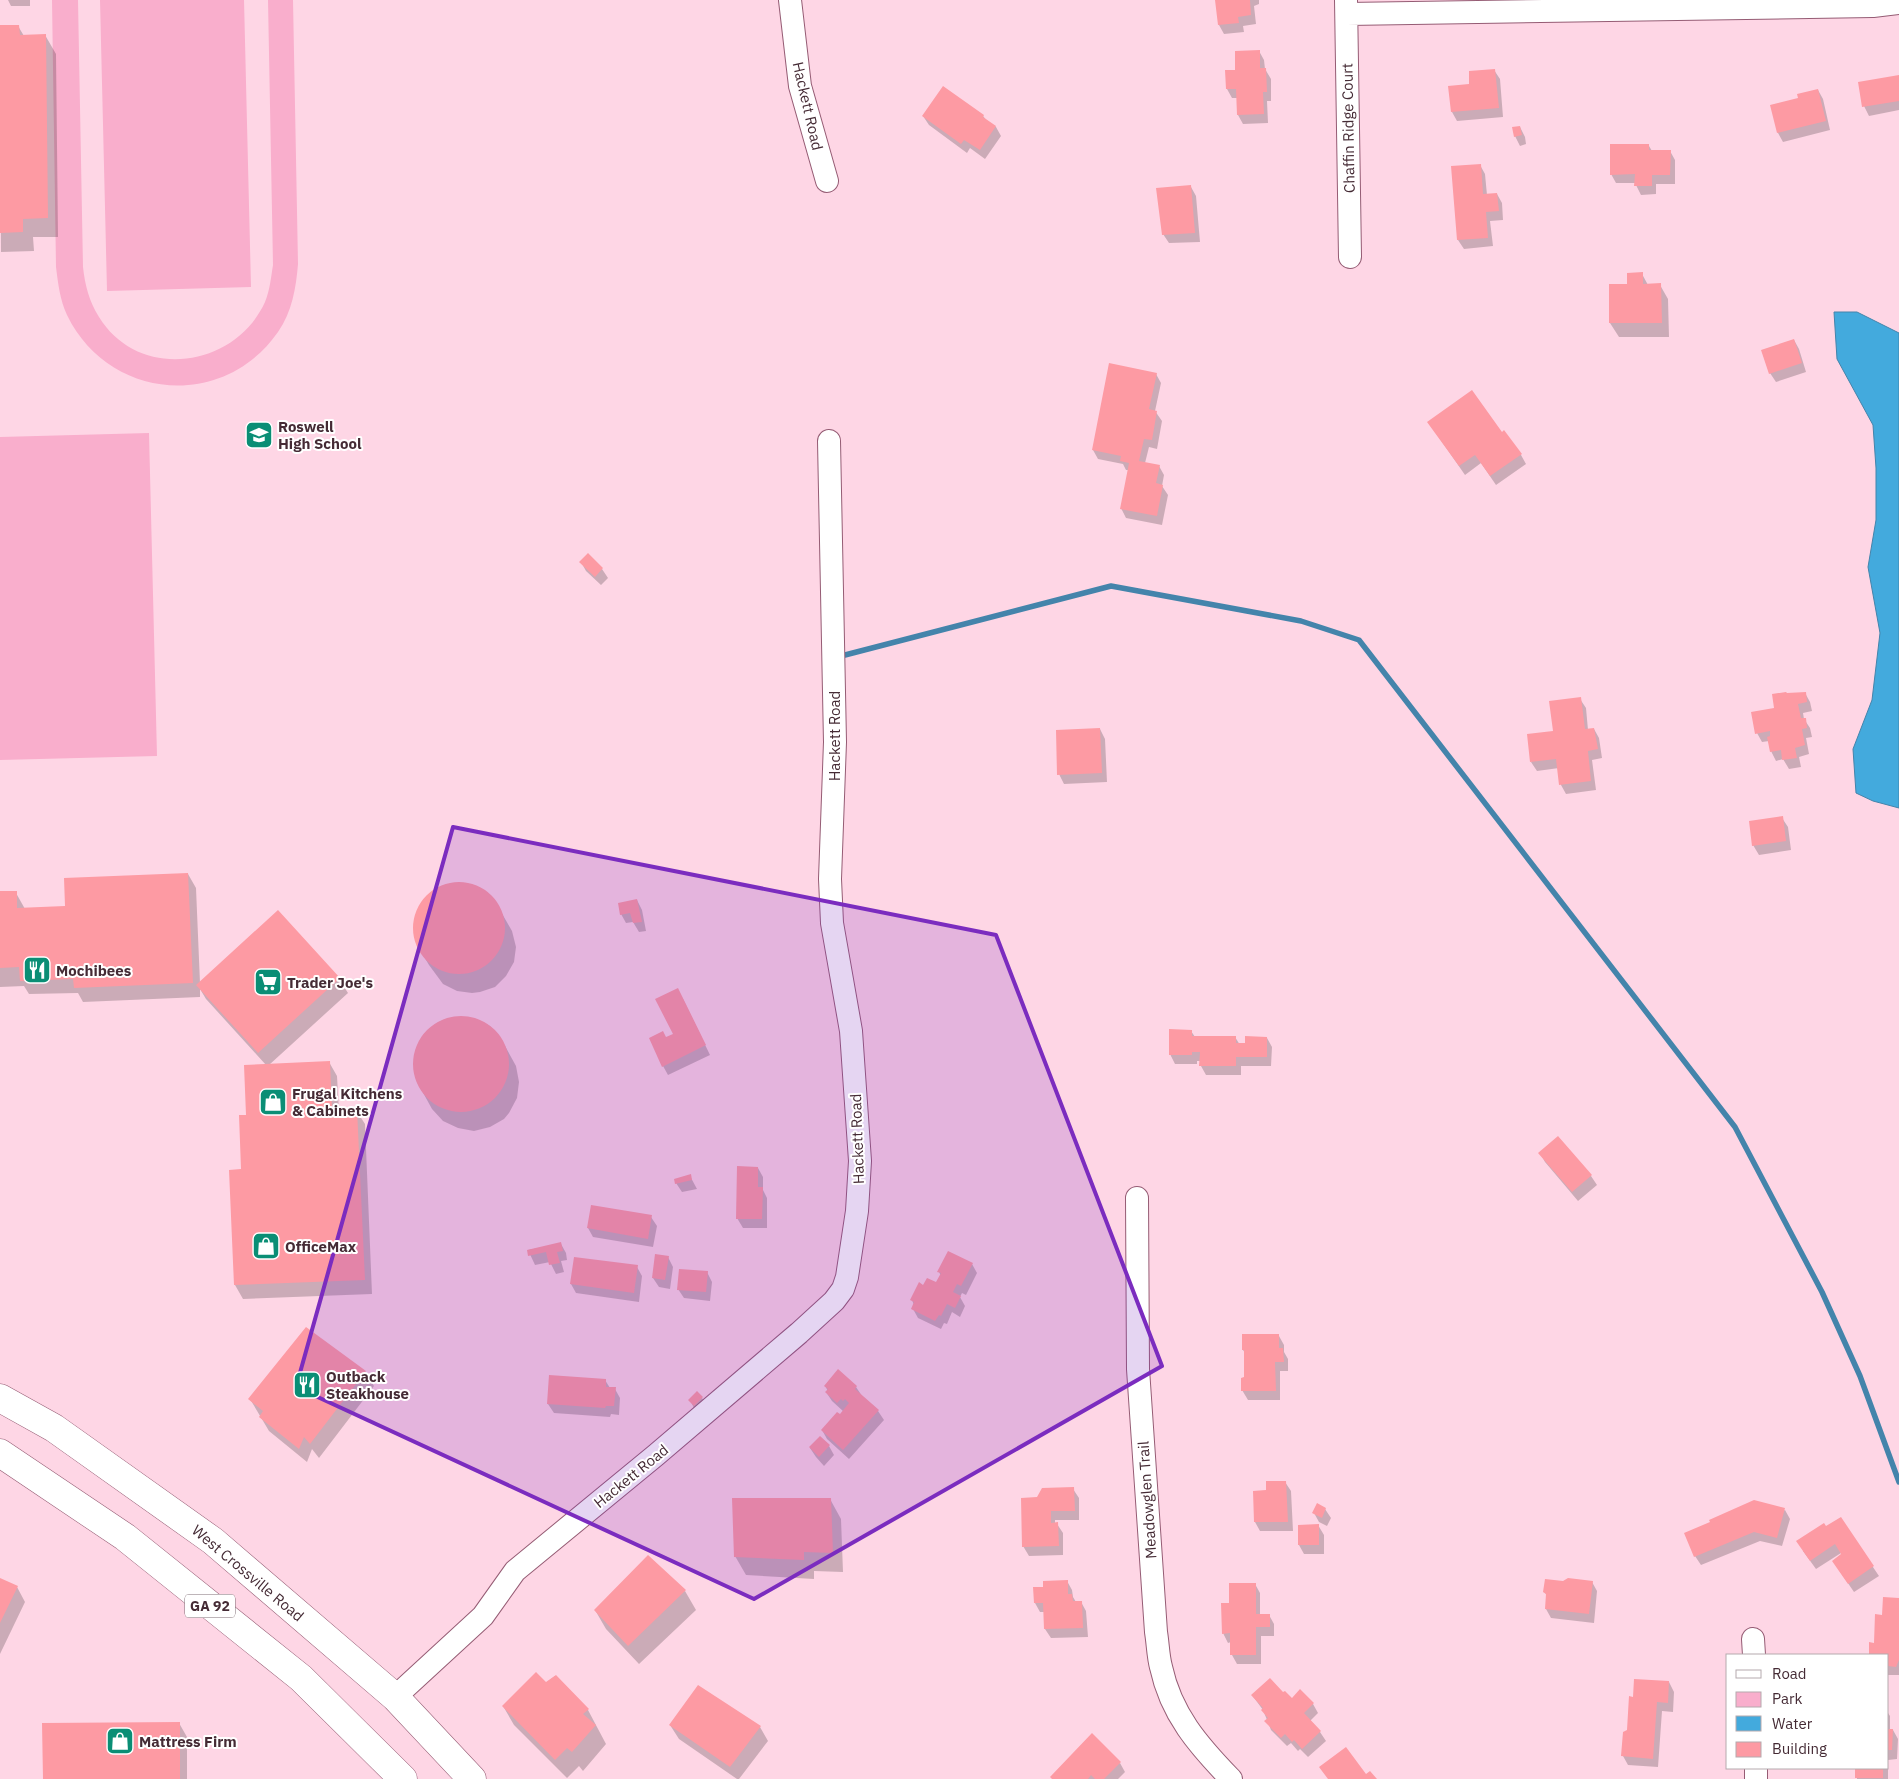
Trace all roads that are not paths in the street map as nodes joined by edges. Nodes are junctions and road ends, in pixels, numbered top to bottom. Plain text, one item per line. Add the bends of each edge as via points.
1 (790, 0) edge
2 (1899, 3) edge
3 (1346, 7) edge
4 (826, 181) dead end
5 (1350, 257) dead end
6 (829, 441) dead end
7 (1138, 1198) dead end
8 (0, 1398) edge
9 (0, 1453) edge
10 (395, 1697) junction
11 (1219, 1775) edge
12 (403, 1779) edge
13 (472, 1779) edge

1 - 4 street, Hackett Road via 800,86
2 - 3 street via 1873,6
3 - 5 street, Chaffin Ridge Court
6 - 10 street, Hackett Road via 835,742 830,879 832,923 851,1031 860,1161 845,1283 834,1301 799,1334 514,1571 483,1616
7 - 11 street, Meadowglen Trail via 1138,1369 1160,1666 1169,1696
8 - 10 main road, West Crossville Road via 54,1428 213,1541
9 - 12 main road, GA 92 via 125,1538 301,1678
10 - 13 main road, West Crossville Road

